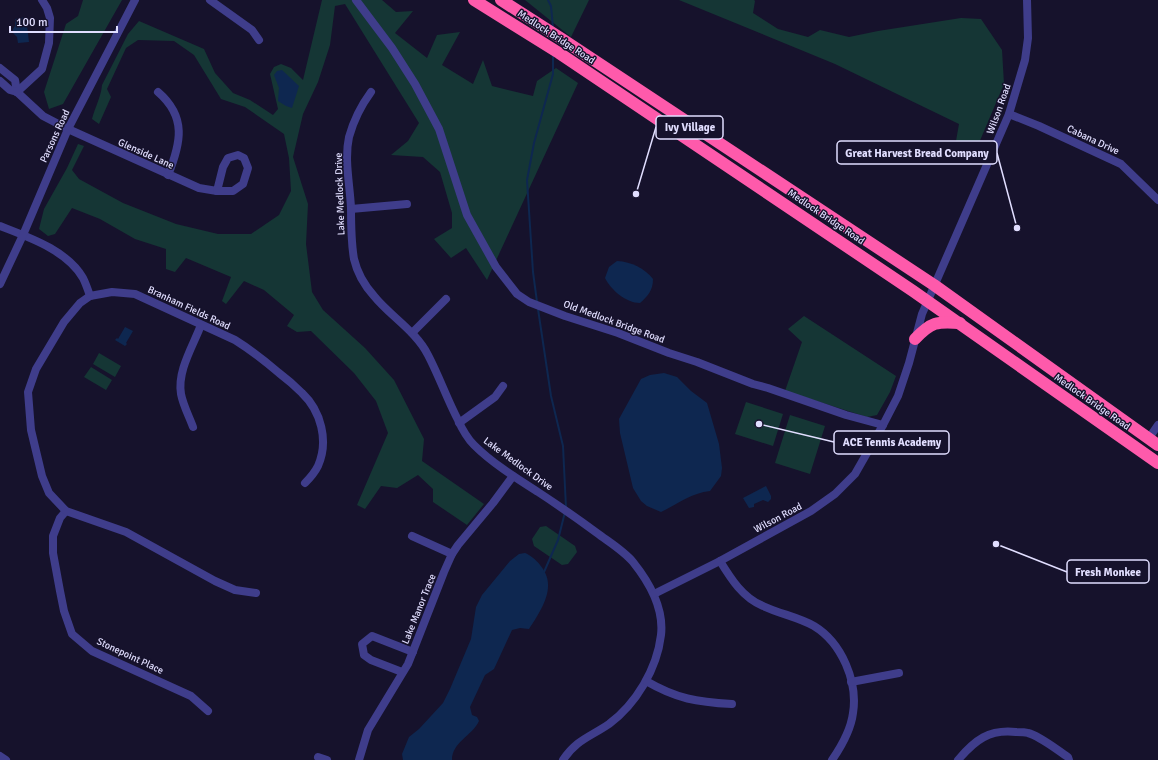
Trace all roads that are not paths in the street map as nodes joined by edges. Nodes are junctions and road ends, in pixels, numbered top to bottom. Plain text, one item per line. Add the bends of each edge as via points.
1 (42, 0) edge
2 (135, 0) edge
3 (210, 0) edge
4 (356, 0) edge
5 (474, 0) edge
6 (501, 0) edge
7 (1027, 0) edge
8 (258, 40) dead end
9 (0, 68) edge
10 (0, 81) edge
11 (17, 92) junction
12 (158, 92) dead end
13 (371, 92) dead end
14 (1009, 114) junction
15 (68, 129) junction
16 (168, 175) junction
17 (217, 191) junction
18 (1158, 200) edge
19 (408, 204) dead end
20 (351, 209) junction
21 (0, 226) edge
22 (23, 235) junction
23 (0, 284) edge
24 (934, 285) junction
25 (90, 296) junction
26 (446, 299) dead end
27 (927, 300) junction
28 (960, 324) junction
29 (201, 325) junction
30 (412, 333) junction
31 (915, 339) junction
32 (503, 386) dead end
33 (1052, 388) junction
34 (459, 423) junction
35 (883, 425) junction
36 (1158, 425) edge
37 (193, 426) dead end
38 (1155, 442) edge
39 (1145, 454) junction
40 (1158, 455) edge
41 (1158, 463) edge
42 (513, 476) junction
43 (305, 483) dead end
44 (66, 511) junction
45 (412, 536) dead end
46 (452, 554) junction
47 (720, 561) junction
48 (256, 593) dead end
49 (654, 594) junction
50 (413, 652) junction
51 (402, 672) junction
52 (898, 673) dead end
53 (646, 681) junction
54 (851, 682) junction
55 (732, 704) dead end
56 (208, 711) dead end
57 (0, 756) edge
58 (318, 757) dead end
59 (6, 760) edge
60 (327, 760) edge
61 (359, 760) edge
62 (563, 760) edge
63 (832, 760) edge
64 (958, 760) edge
65 (1069, 760) edge

1 - 11 street via 50,18 49,43 42,69
2 - 15 street, Parsons Road
3 - 8 street via 252,30
4 - 35 street, Old Medlock Bridge Road via 415,84 439,129 468,215 496,267 517,294 529,302 565,316 698,362 752,384
5 - 27 highway, Medlock Bridge Road via 559,53
6 - 24 highway, Medlock Bridge Road
7 - 14 street, Wilson Road via 1028,38 1025,60
9 - 11 street via 15,80
10 - 11 street via 10,90
11 - 15 street, Glenside Lane via 43,116
12 - 16 street via 168,100 176,113 178,124 179,141
13 - 20 street, Lake Medlock Drive via 359,108 349,138 347,157
14 - 18 street, Cabana Drive via 1121,164
14 - 24 street, Wilson Road
15 - 16 street, Glenside Lane
15 - 22 street, Parsons Road
16 - 17 street, Glenside Lane via 198,188
17 - 17 street, Glenside Lane via 233,191 243,184 248,168 244,158 238,155 228,158 222,167
19 - 20 street
20 - 30 street, Lake Medlock Drive via 355,261 362,279 374,296
21 - 22 street
22 - 23 street, Parsons Road
22 - 25 street via 53,249 73,266 83,278
24 - 27 street
24 - 38 highway, Medlock Bridge Road
25 - 29 street, Branham Fields Road via 112,292 136,294
25 - 44 street via 80,303 64,322 36,369 28,392 31,430 42,476 49,493
26 - 30 street
27 - 28 highway, Medlock Bridge Road
27 - 31 street
28 - 31 highway via 943,322 930,325
28 - 33 highway, Medlock Bridge Road
29 - 37 street via 180,381 181,394
29 - 43 street, Branham Fields Road via 250,349 303,393 314,406 322,426 323,448 318,467
30 - 34 street, Lake Medlock Drive via 428,354
31 - 35 street via 898,396
32 - 34 street via 495,397
33 - 38 highway via 1064,390 1079,399 1134,440
33 - 39 highway, Medlock Bridge Road
34 - 42 street, Lake Medlock Drive via 464,434 475,446
35 - 47 street, Wilson Road via 854,474 835,494 811,511
36 - 38 street
39 - 40 highway
39 - 41 highway, Medlock Bridge Road
42 - 46 street, Lake Manor Trace
42 - 49 street, Lake Medlock Drive via 565,510 632,561
44 - 48 street via 126,532 234,590
44 - 56 street, Stonepoint Place via 60,518 53,536 61,598 72,634 92,651 191,696
45 - 46 street
46 - 50 street, Lake Manor Trace
47 - 49 street, Wilson Road
47 - 54 street via 742,592 762,606 815,626 843,657
49 - 53 street, Lake Medlock Drive via 661,622 661,635
50 - 51 street, Lake Manor Trace
50 - 51 street via 372,636 362,644 364,656
51 - 61 street, Lake Manor Trace via 368,730
52 - 54 street
53 - 55 street via 689,700
53 - 62 street, Lake Medlock Drive via 624,711 570,749
54 - 63 street via 851,724
57 - 59 street
58 - 60 street
64 - 65 street via 969,747 987,734 1004,731 1028,733 1050,745

